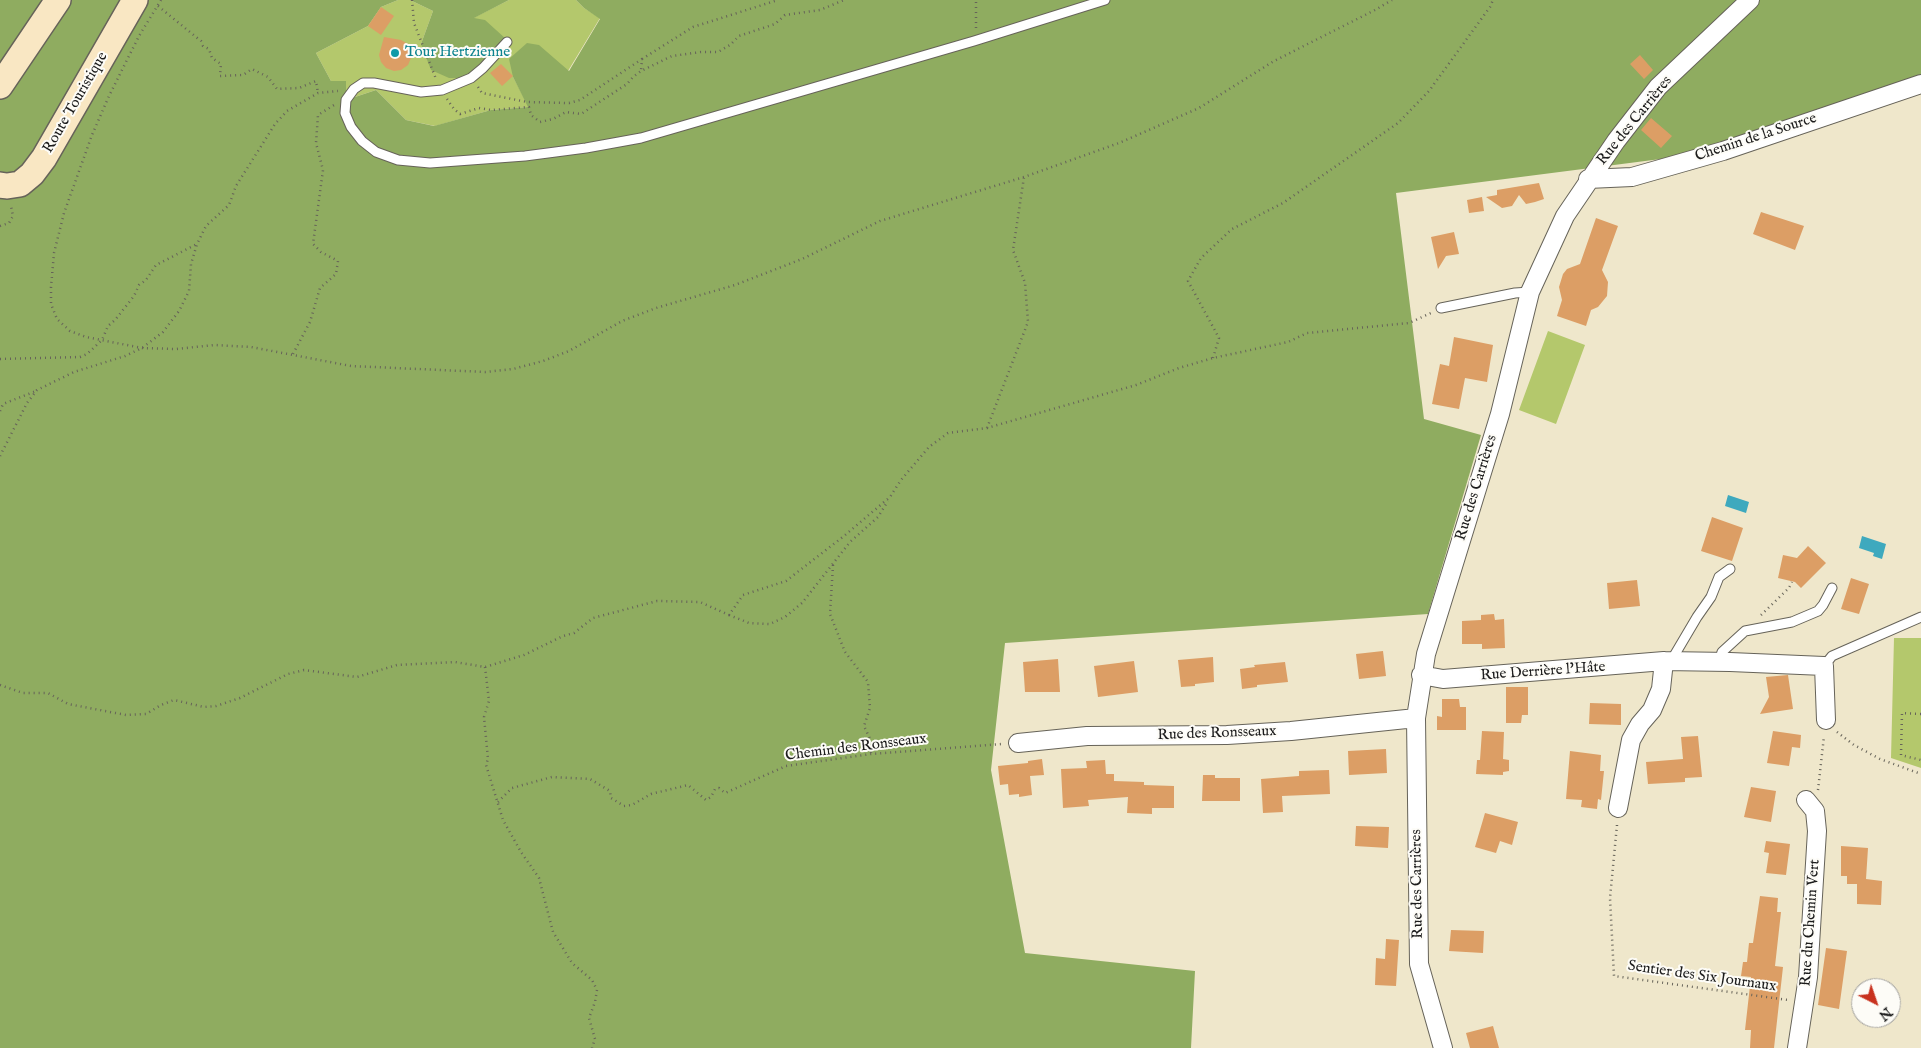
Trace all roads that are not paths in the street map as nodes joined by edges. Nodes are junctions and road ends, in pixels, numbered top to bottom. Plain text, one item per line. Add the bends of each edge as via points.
1 (58, 0) edge
2 (1105, 0) edge
3 (1750, 0) edge
4 (146, 3) edge
5 (507, 42) dead end
6 (1921, 84) edge
7 (0, 86) edge
8 (1588, 179) junction
9 (0, 185) edge
10 (1530, 292) junction
11 (1441, 308) road end
12 (1730, 569) dead end
13 (1832, 588) dead end
14 (1921, 617) edge
15 (1667, 661) junction
16 (1719, 662) junction
17 (1824, 666) junction
18 (1422, 675) junction
19 (1416, 718) junction
20 (1826, 720) road end
21 (1018, 743) road end
22 (1811, 806) road end
23 (1618, 808) road end
24 (1443, 1048) edge
25 (1797, 1048) edge

1 - 7 street
2 - 5 lane via 641,138 586,148 430,163 398,160 376,152 351,127 345,114 346,100 363,83 421,92 442,90 471,78
3 - 8 street, Rue des Carrières via 1658,87
4 - 9 street, Route Touristique via 32,174 20,184
6 - 8 street, Chemin de la Source via 1696,159 1632,177
8 - 10 street, Rue des Carrières via 1565,216
10 - 11 lane
10 - 18 street, Rue des Carrières via 1500,414
12 - 15 lane via 1719,577 1711,597
13 - 16 lane via 1818,611 1792,622 1745,631 1722,652
14 - 17 lane via 1832,656
15 - 16 street, Rue Derrière l'Hâte
15 - 18 street, Rue Derrière l'Hâte via 1443,679
15 - 23 street via 1652,710 1631,740
16 - 17 street, Rue Derrière l'Hâte
17 - 20 street
18 - 19 street, Rue des Carrières
19 - 21 street, Rue des Ronsseaux via 1291,731 1087,736
19 - 24 street, Rue des Carrières via 1419,964
22 - 25 street, Rue du Chemin Vert via 1817,832 1805,1002

